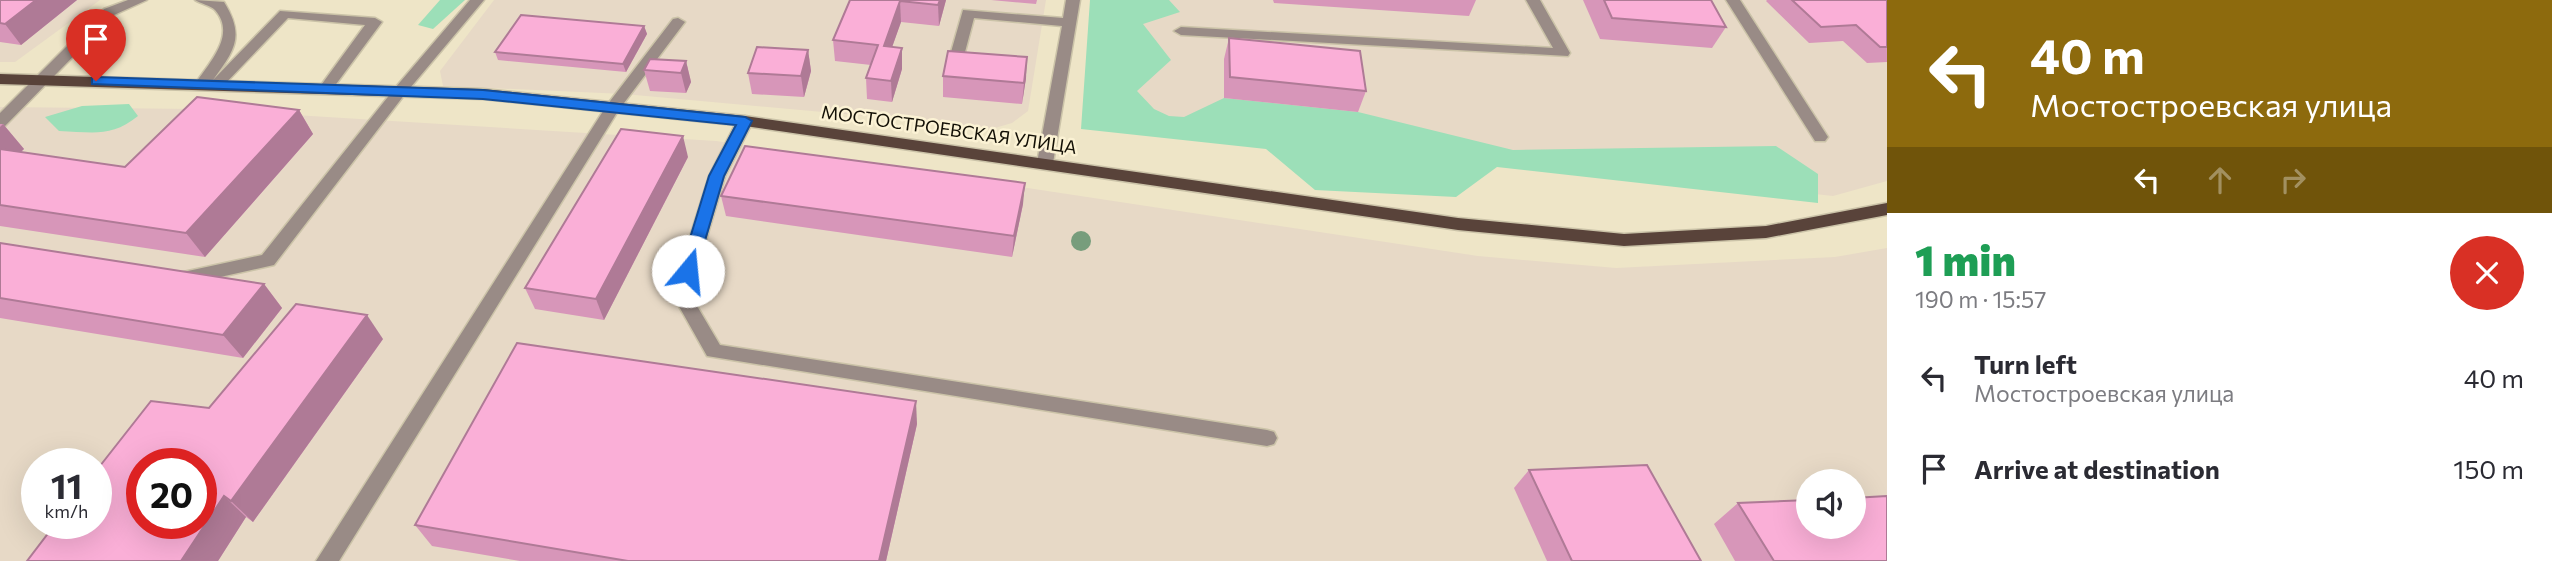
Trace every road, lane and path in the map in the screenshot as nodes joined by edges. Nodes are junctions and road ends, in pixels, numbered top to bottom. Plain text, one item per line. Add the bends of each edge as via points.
1 (140, 0) edge
2 (202, 0) edge
3 (477, 0) edge
4 (1073, 0) edge
5 (1533, 0) edge
6 (1733, 0) edge
7 (678, 22) dead end
8 (1069, 23) junction
9 (1181, 31) dead end
10 (958, 52) edge
11 (0, 79) edge
12 (43, 80) junction
13 (209, 84) junction
14 (326, 89) junction
15 (400, 92) junction
16 (612, 108) junction
17 (745, 121) junction
18 (0, 122) edge
19 (1820, 137) dead end
20 (1045, 163) junction
21 (1887, 209) edge
22 (169, 282) edge
23 (1267, 438) dead end
24 (327, 561) edge

1 - 12 lane via 109,12
2 - 13 lane via 219,5 230,26 226,52
3 - 15 lane
4 - 8 lane
5 - 9 lane via 1563,53
6 - 19 lane
7 - 16 lane
8 - 10 lane via 968,13
8 - 20 lane
11 - 12 main road, МОСТОСТРОЕВСКАЯ УЛИЦА
12 - 13 main road, МОСТОСТРОЕВСКАЯ УЛИЦА
12 - 18 lane
13 - 14 main road, МОСТОСТРОЕВСКАЯ УЛИЦА
13 - 14 lane via 285,14 375,22
14 - 15 main road, МОСТОСТРОЕВСКАЯ УЛИЦА
15 - 16 main road, МОСТОСТРОЕВСКАЯ УЛИЦА via 483,94
15 - 22 lane via 268,260
16 - 17 main road, МОСТОСТРОЕВСКАЯ УЛИЦА
16 - 24 lane
17 - 20 main road, МОСТОСТРОЕВСКАЯ УЛИЦА
17 - 23 lane via 717,176 681,294 714,351
20 - 21 main road, МОСТОСТРОЕВСКАЯ УЛИЦА via 1458,224 1623,240 1766,232

